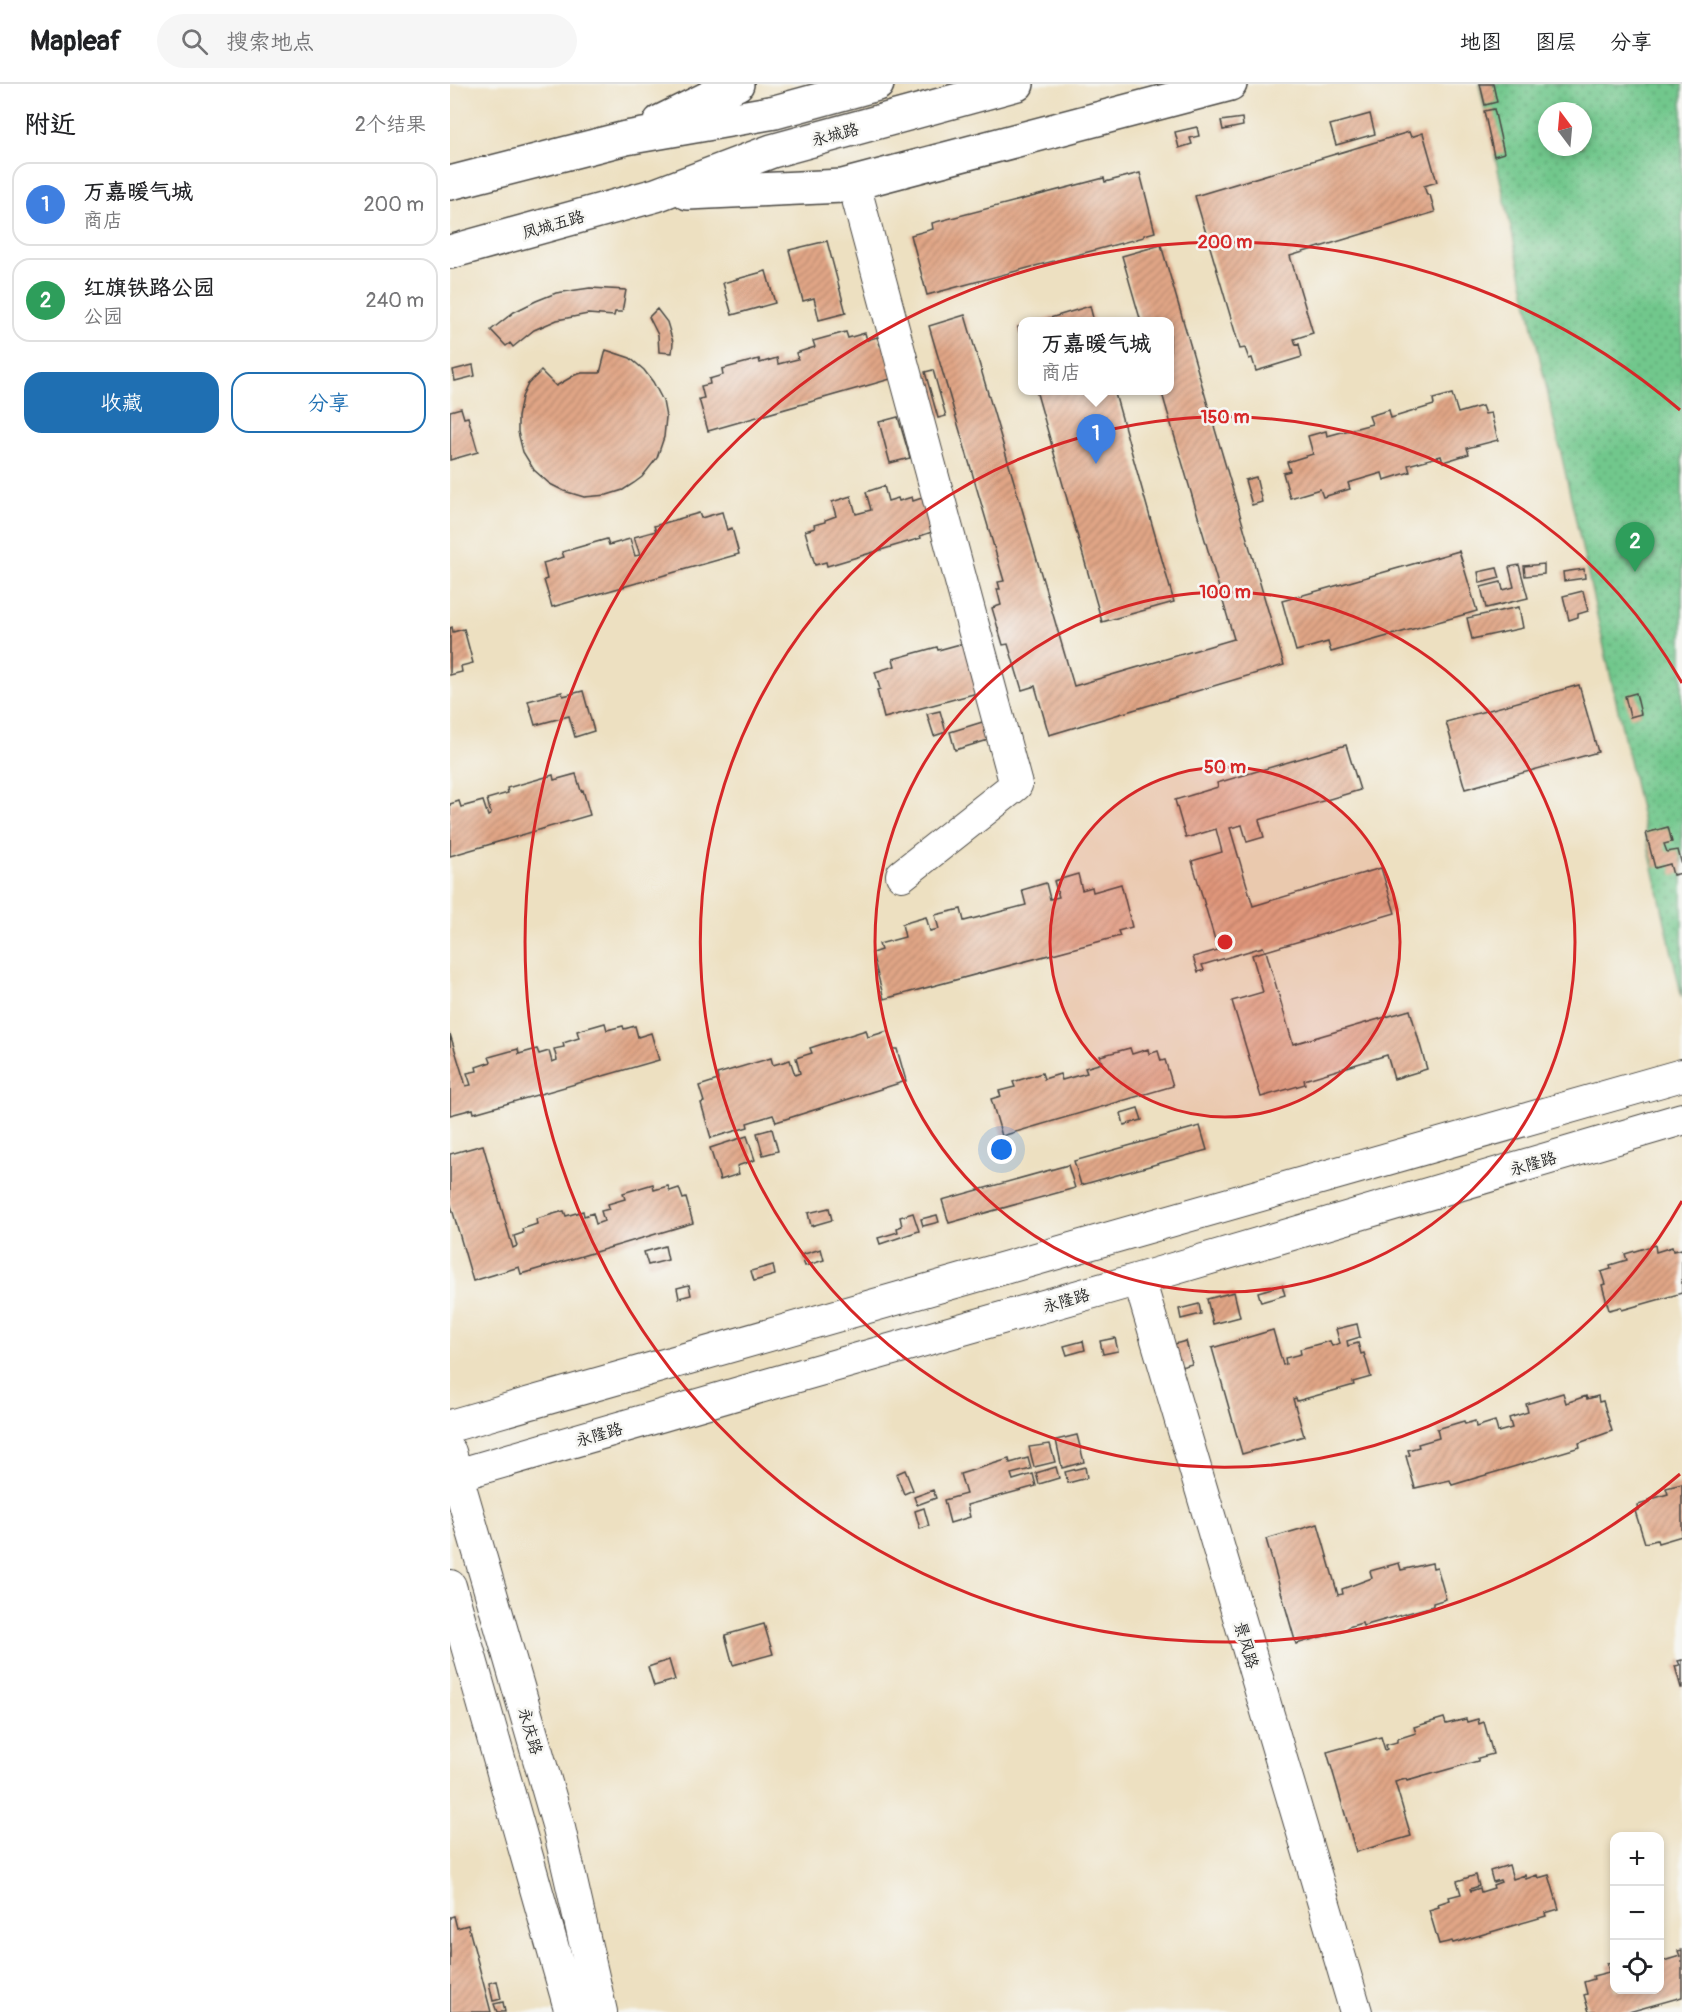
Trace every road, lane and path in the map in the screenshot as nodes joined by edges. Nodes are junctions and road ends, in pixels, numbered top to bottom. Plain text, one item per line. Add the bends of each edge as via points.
1 (736, 84) edge
2 (877, 84) edge
3 (1017, 84) edge
4 (1230, 84) edge
5 (626, 138) junction
6 (450, 183) edge
7 (855, 188) dead end
8 (656, 195) junction
9 (450, 252) edge
10 (902, 875) dead end
11 (1682, 1075) edge
12 (1682, 1119) edge
13 (1139, 1279) junction
14 (450, 1426) edge
15 (452, 1468) edge
16 (450, 1586) edge
17 (571, 2012) edge
18 (602, 2012) edge
19 (1356, 2012) edge

1 - 5 main road
2 - 5 main road via 775,112
3 - 8 main road, 永城路 via 772,151
4 - 8 main road via 843,186
5 - 6 main road
7 - 10 street via 1016,785
8 - 9 main road, 凤城五路
11 - 14 street
12 - 13 street, 永隆路
13 - 15 street, 永隆路
13 - 19 street, 景风路
15 - 18 street, 永庆路 via 559,1828
16 - 17 street

